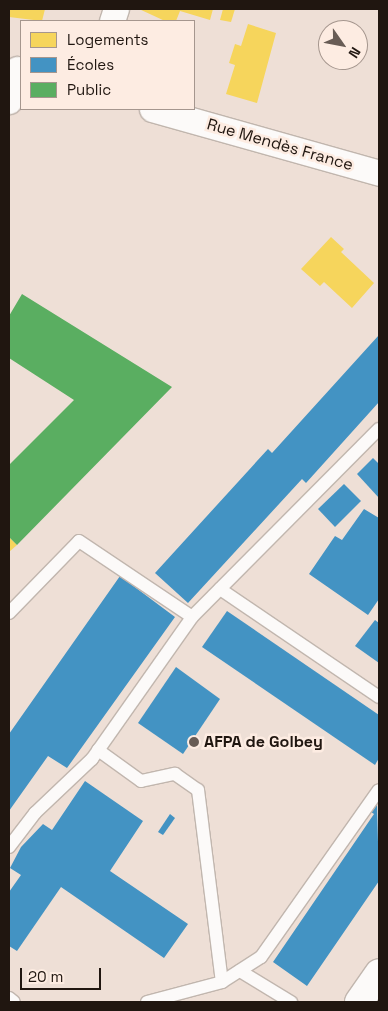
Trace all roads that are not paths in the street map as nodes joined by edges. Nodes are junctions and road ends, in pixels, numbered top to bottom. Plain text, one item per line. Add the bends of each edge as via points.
1 (16, 69) edge
2 (9, 101) edge
3 (156, 110) edge
4 (379, 173) edge
5 (379, 429) edge
6 (220, 589) junction
7 (9, 613) edge
8 (192, 617) junction
9 (379, 697) edge
10 (98, 750) junction
11 (379, 790) edge
12 (9, 847) edge
13 (240, 971) junction
14 (379, 974) edge
15 (222, 982) junction
16 (9, 998) edge
17 (14, 1002) edge
18 (147, 1002) edge
19 (291, 1002) edge
20 (359, 1002) edge

1 - 2 street
3 - 4 street, Rue Mendès France
5 - 6 lane
6 - 8 lane
6 - 9 lane
7 - 8 lane via 79,541
8 - 10 lane
10 - 12 lane via 35,813
10 - 15 lane via 141,781 175,774 198,790
11 - 13 lane via 261,957
13 - 15 lane
13 - 19 lane
14 - 20 main road
15 - 18 lane
16 - 17 lane

